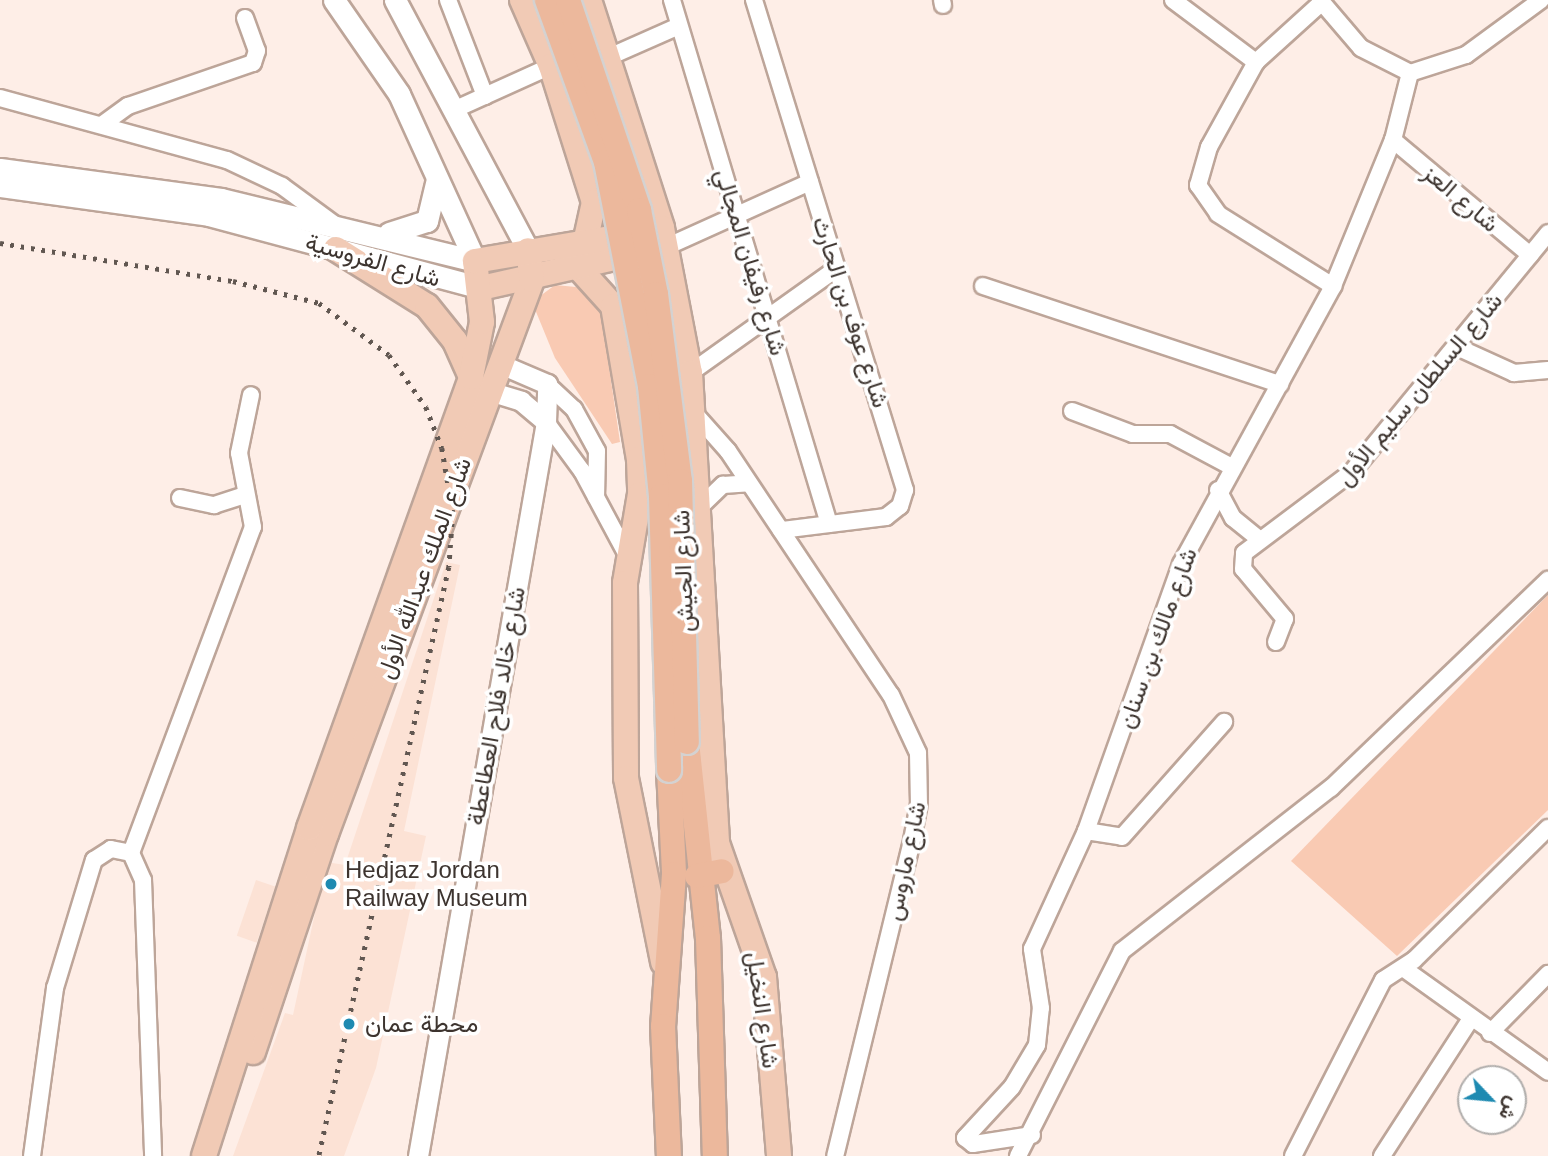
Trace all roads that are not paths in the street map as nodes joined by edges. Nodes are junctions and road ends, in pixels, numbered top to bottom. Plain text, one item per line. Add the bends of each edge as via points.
1 (334, 0) edge
2 (395, 0) edge
3 (448, 0) edge
4 (522, 0) edge
5 (547, 0) edge
6 (568, 0) edge
7 (589, 0) edge
8 (672, 0) edge
9 (754, 0) edge
10 (1173, 0) edge
11 (1541, 0) edge
12 (1320, 1) edge
13 (245, 18) dead end
14 (679, 26) junction
15 (611, 56) junction
16 (1256, 62) junction
17 (551, 66) junction
18 (1410, 73) junction
19 (485, 96) junction
20 (0, 98) edge
21 (458, 108) junction
22 (103, 124) junction
23 (1393, 140) junction
24 (0, 169) edge
25 (436, 170) junction
26 (810, 182) junction
27 (0, 186) edge
28 (738, 215) junction
29 (361, 232) junction
30 (1548, 233) edge
31 (335, 237) junction
32 (664, 238) junction
33 (580, 254) junction
34 (1530, 255) junction
35 (475, 261) junction
36 (531, 262) junction
37 (837, 268) junction
38 (984, 286) dead end
39 (1332, 286) junction
40 (481, 288) junction
41 (768, 318) junction
42 (1457, 347) junction
43 (498, 363) junction
44 (1548, 370) edge
45 (691, 373) junction
46 (480, 384) junction
47 (547, 384) junction
48 (1280, 384) junction
49 (251, 395) dead end
50 (1072, 411) dead end
51 (696, 415) junction
52 (546, 422) junction
53 (1230, 466) junction
54 (749, 483) junction
55 (1217, 490) junction
56 (245, 495) junction
57 (596, 497) junction
58 (180, 498) dead end
59 (703, 504) junction
60 (829, 524) junction
61 (781, 530) junction
62 (1258, 538) junction
63 (627, 555) junction
64 (1548, 580) edge
65 (1276, 642) dead end
66 (1224, 722) dead end
67 (1548, 828) edge
68 (1086, 831) junction
69 (131, 853) junction
70 (722, 871) junction
71 (698, 876) junction
72 (1403, 968) junction
73 (1548, 974) edge
74 (665, 979) junction
75 (1470, 1020) junction
76 (1490, 1033) junction
77 (1548, 1072) edge
78 (1032, 1135) junction
79 (32, 1156) edge
80 (153, 1156) edge
81 (204, 1156) edge
82 (219, 1156) edge
83 (418, 1156) edge
84 (669, 1156) edge
85 (715, 1156) edge
86 (779, 1156) edge
87 (835, 1156) edge
88 (1018, 1156) edge
89 (1293, 1156) edge
90 (1382, 1156) edge

1 - 25 main road, شارع الملك عبدالله الأول via 398,94
2 - 21 main road
3 - 19 street
4 - 17 main road
5 - 74 highway, شارع الجيش, bridge via 606,162 650,386 661,496 674,874
6 - 71 highway, شارع الجيش, bridge via 639,210 662,331 680,481 687,743
7 - 15 main road, شارع النخيل
8 - 14 street, شارع رفيفان المجالي
9 - 26 street, شارع عوف بن الحارث
10 - 16 street
11 - 18 street via 1466,55
12 - 16 street
12 - 18 street via 1361,48
13 - 22 street via 257,51 253,64 128,106
14 - 15 street
14 - 28 street, شارع رفيفان المجالي
15 - 32 main road, شارع النخيل
16 - 39 street via 1209,147 1198,185 1218,214
17 - 19 street
17 - 33 main road via 594,202
18 - 23 street, شارع مالك بن سنان
19 - 21 street
20 - 22 street
21 - 36 main road
22 - 31 street via 227,160 282,186
23 - 34 street, شارع العز
23 - 39 street, شارع مالك بن سنان
24 - 31 main road, شارع الفروسية via 170,190
25 - 29 main road via 436,203 420,227
25 - 35 main road, شارع الملك عبدالله الأول
26 - 28 street, شارع الفروسية
26 - 37 street, شارع عوف بن الحارث
27 - 31 main road, شارع الفروسية via 168,207
28 - 32 street, شارع الفروسية
28 - 41 street, شارع رفيفان المجالي
29 - 31 main road, شارع الفروسية
29 - 35 main road, شارع الفروسية
30 - 34 street, شارع السلطان سليم الأول
31 - 40 main road, شارع الفروسية
31 - 46 main road via 427,306
32 - 33 main road, شارع الفروسية
32 - 45 main road, شارع النخيل
33 - 36 main road, شارع الفروسية
33 - 63 main road via 613,306 631,399 641,477
34 - 42 street, شارع السلطان سليم الأول
35 - 36 main road, شارع الفروسية
35 - 40 main road, شارع الملك عبدالله الأول
36 - 40 main road, شارع الفروسية
36 - 43 main road, شارع الملك عبدالله الأول
37 - 41 street
37 - 60 street, شارع عوف بن الحارث via 905,490 900,506 886,517
38 - 48 street
39 - 48 street, شارع مالك بن سنان
40 - 46 main road, شارع الملك عبدالله الأول
41 - 45 street
41 - 60 street, شارع رفيفان المجالي
42 - 44 street via 1514,373
42 - 62 street, شارع السلطان سليم الأول via 1332,492
43 - 46 main road, شارع الملك عبدالله الأول
43 - 47 street
45 - 51 main road, شارع النخيل
46 - 52 street via 521,401
46 - 81 main road, شارع الملك عبدالله الأول via 309,828
46 - 82 main road, شارع الملك عبدالله الأول
47 - 52 street, شارع خالد فلاح العطاعطة
47 - 57 street via 574,410 597,451
48 - 53 street, شارع مالك بن سنان
49 - 56 street via 239,453
50 - 53 street via 1133,434 1170,434
51 - 54 street, شارع ماروس
51 - 59 main road, شارع النخيل
52 - 57 street
52 - 83 street, شارع خالد فلاح العطاعطة via 525,486
53 - 55 street, شارع مالك بن سنان
54 - 59 street via 723,485
54 - 61 street, شارع ماروس
55 - 62 street via 1233,518
55 - 68 street, شارع مالك بن سنان via 1181,564
56 - 58 street via 214,505
56 - 69 street via 251,534
57 - 63 street
59 - 70 main road, شارع النخيل
60 - 61 street, شارع عوف بن الحارث
61 - 87 street, شارع ماروس via 907,722 921,776 911,845
62 - 65 street via 1242,561 1283,615
63 - 74 main road via 626,778
64 - 78 street via 1331,788 1122,951 1101,982 1076,1049
66 - 68 street via 1122,837
67 - 72 street
68 - 78 street, شارع مالك بن سنان via 1032,949 1041,1008 1037,1045 1012,1087 965,1138 973,1144
69 - 79 street via 111,849 94,860 72,922 47,1022
69 - 80 street via 143,880
70 - 71 highway
70 - 86 main road, شارع النخيل via 764,977
71 - 85 highway, شارع الجيش via 708,938
72 - 75 street
72 - 89 street via 1374,993
73 - 76 street
74 - 84 highway, شارع الجيش
75 - 76 street
75 - 90 street
76 - 77 street
78 - 88 street

